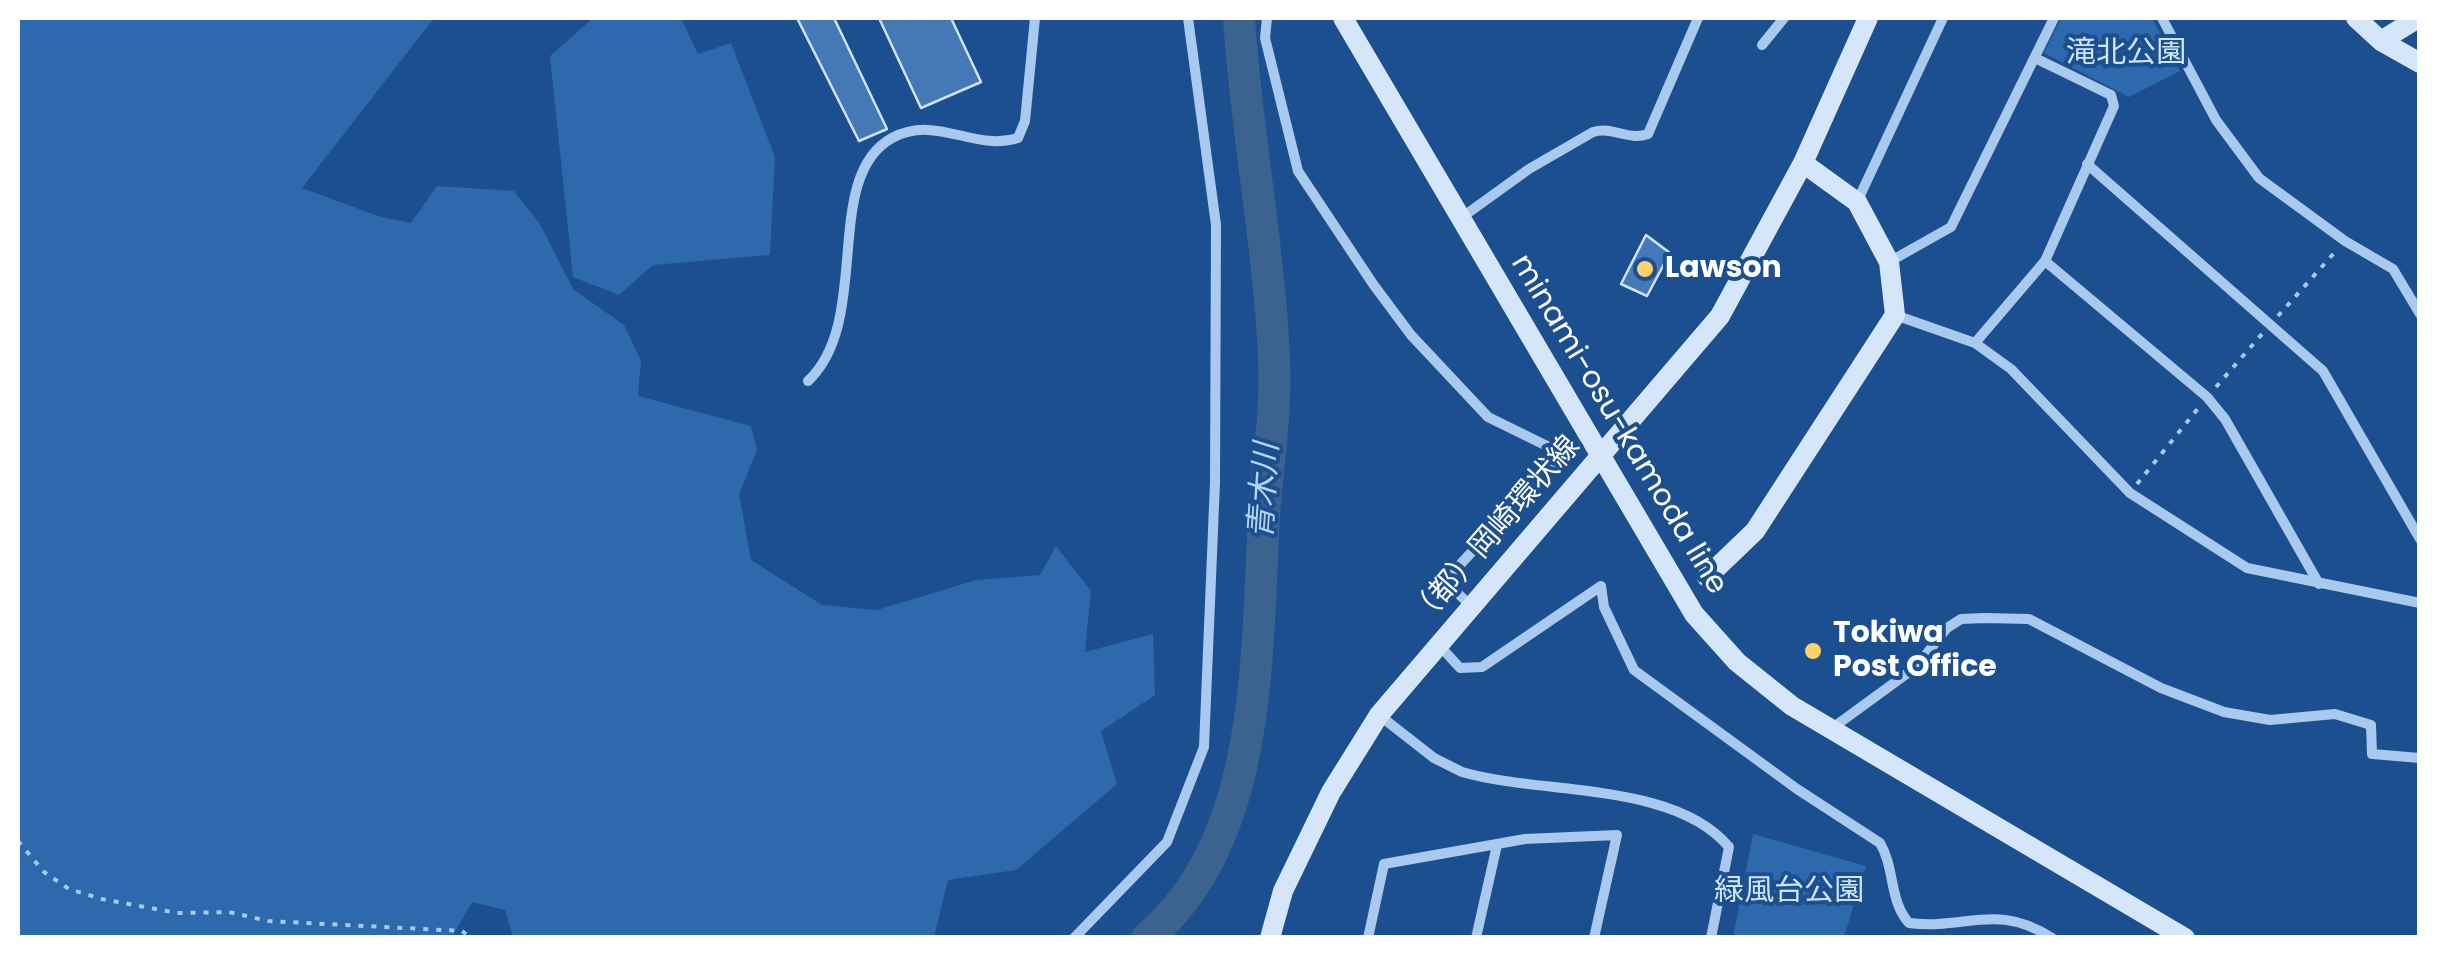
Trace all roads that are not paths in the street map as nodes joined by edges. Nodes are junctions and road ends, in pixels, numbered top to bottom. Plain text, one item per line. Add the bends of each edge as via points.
1 (1035, 18) edge
2 (1188, 18) edge
3 (1267, 18) edge
4 (1343, 18) edge
5 (1698, 18) edge
6 (1784, 18) edge
7 (1868, 18) edge
8 (1943, 18) edge
9 (2054, 18) edge
10 (2162, 18) edge
11 (2356, 18) edge
12 (2418, 18) edge
13 (2381, 41) junction
14 (1762, 45) dead end
15 (2035, 58) junction
16 (2420, 63) edge
17 (1802, 164) junction
18 (2087, 164) junction
19 (1857, 202) junction
20 (1460, 218) junction
21 (2045, 261) junction
22 (1889, 262) junction
23 (2420, 314) edge
24 (1895, 315) junction
25 (1975, 343) junction
26 (808, 381) dead end
27 (1602, 456) junction
28 (2420, 539) edge
29 (1707, 577) dead end
30 (2319, 584) junction
31 (2418, 606) edge
32 (1472, 607) junction
33 (1438, 645) junction
34 (1379, 715) junction
35 (1831, 728) junction
36 (2420, 758) edge
37 (1496, 845) junction
38 (1074, 938) edge
39 (1270, 938) edge
40 (1368, 938) edge
41 (1476, 938) edge
42 (1594, 938) edge
43 (1711, 938) edge
44 (2052, 938) edge
45 (2185, 938) edge

1 - 26 street via 1026,121 1018,138 997,145 917,130 892,138 869,159 856,185 838,339
2 - 38 street via 1216,225 1204,747 1167,842
3 - 32 street via 1265,38 1298,171 1424,348 1488,417 1550,447 1553,464 1445,580
4 - 20 street, minami-osu-kamoda line
5 - 20 street via 1648,134 1593,132
6 - 14 street
7 - 17 street, （都）岡崎環状線
8 - 19 street
9 - 15 street
10 - 23 street via 2216,120 2259,178 2393,269
11 - 13 street
12 - 13 street
13 - 16 street
15 - 18 street via 2111,95 2114,106
15 - 22 street via 1951,227
17 - 19 street
17 - 27 street, （都）岡崎環状線 via 1720,316
18 - 21 street
18 - 28 street via 2324,371
19 - 22 street
20 - 27 street, minami-osu-kamoda line
21 - 25 street
21 - 30 street via 2226,419
22 - 24 street
24 - 25 street
24 - 29 street via 1755,531
25 - 30 street via 2011,370 2130,493 2246,568
27 - 32 street, （都）岡崎環状線
27 - 35 street, minami-osu-kamoda line via 1694,614 1737,662
30 - 31 street
32 - 33 street, （都）岡崎環状線
33 - 34 street, （都）岡崎環状線
33 - 44 street via 1460,668 1482,668 1601,586 1634,670 1880,842 1898,912 1909,923 2012,918
34 - 39 street, （都）岡崎環状線 via 1283,890
34 - 43 street via 1462,772 1673,807 1721,838 1729,847
35 - 36 street via 1916,667 1961,619 2029,619 2161,688 2224,712 2270,720 2335,714 2371,725 2372,754
35 - 45 street, minami-osu-kamoda line
37 - 40 street via 1384,864
37 - 41 street
37 - 42 street via 1617,835

